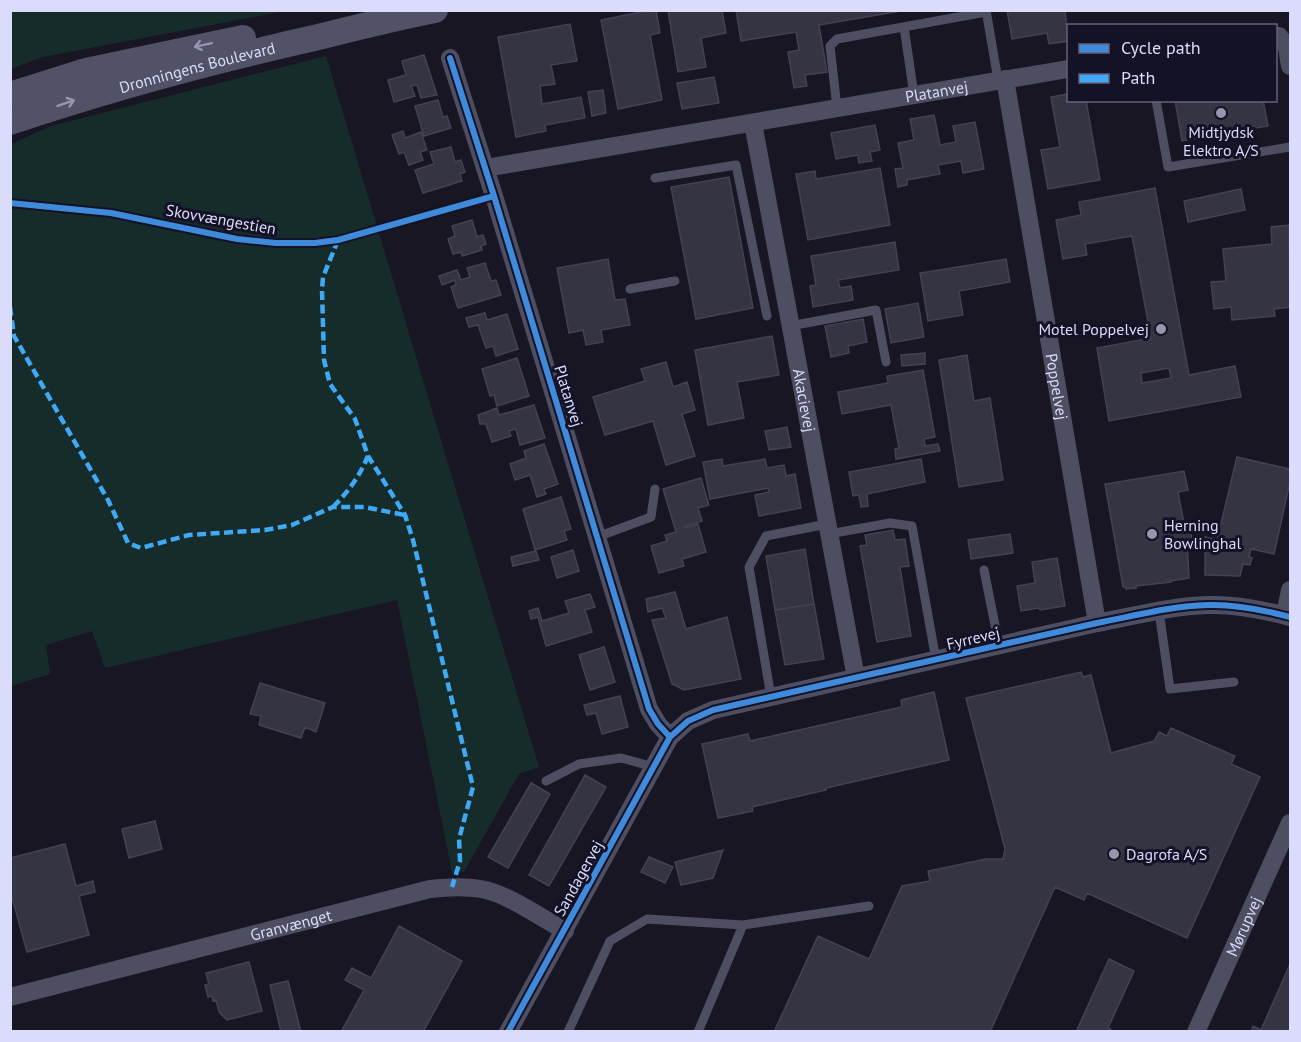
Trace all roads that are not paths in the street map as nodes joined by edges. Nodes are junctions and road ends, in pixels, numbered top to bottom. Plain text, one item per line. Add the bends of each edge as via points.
1 (435, 10) edge
2 (986, 11) edge
3 (385, 19) junction
4 (904, 27) junction
5 (1277, 36) edge
6 (450, 58) dead end
7 (1290, 66) edge
8 (1067, 69) edge
9 (1002, 80) junction
10 (10, 95) edge
11 (914, 95) junction
12 (1156, 102) edge
13 (837, 108) junction
14 (10, 122) edge
15 (753, 123) junction
16 (1290, 147) edge
17 (485, 168) junction
18 (655, 178) dead end
19 (675, 281) dead end
20 (630, 289) dead end
21 (767, 316) dead end
22 (790, 326) junction
23 (886, 362) dead end
24 (655, 489) dead end
25 (828, 529) junction
26 (597, 537) junction
27 (984, 570) dead end
28 (1290, 590) edge
29 (1159, 611) junction
30 (1288, 616) edge
31 (1097, 623) junction
32 (999, 645) junction
33 (936, 660) junction
34 (856, 678) junction
35 (1234, 682) dead end
36 (771, 697) junction
37 (670, 737) junction
38 (654, 767) junction
39 (546, 781) dead end
40 (1290, 823) edge
41 (868, 906) dead end
42 (743, 925) junction
43 (565, 931) junction
44 (10, 997) edge
45 (508, 1032) edge
46 (568, 1032) edge
47 (698, 1032) edge
48 (1196, 1032) edge

1 - 3 main road, Dronningens Boulevard
2 - 4 lane
2 - 9 lane
3 -> 10 main road, Dronningens Boulevard via 325,23 207,44 86,71
14 -> 3 main road, Dronningens Boulevard via 223,58
4 - 11 lane
4 - 13 lane via 837,39 830,46
5 - 7 street via 1287,47
6 - 17 street, Platanvej
8 - 9 street, Platanvej
9 - 11 street, Platanvej
9 - 31 street, Poppelvej
11 - 13 street, Platanvej
12 - 16 lane via 1168,167
13 - 15 street, Platanvej
15 - 17 street, Platanvej
15 - 22 street, Akacievej
17 - 26 street, Platanvej
18 - 21 lane via 736,165
19 - 20 lane
22 - 23 lane via 876,310
22 - 25 street, Akacievej
24 - 26 lane via 651,517
25 - 33 lane via 890,522 912,526
25 - 34 street, Akacievej
25 - 36 lane via 766,536 749,567
26 - 37 street, Platanvej via 649,709
27 - 32 lane
28 - 30 street
29 - 30 street, Fyrrevej via 1208,605
29 - 31 street, Fyrrevej
29 - 35 lane via 1170,689
31 - 32 street, Fyrrevej
32 - 33 street, Fyrrevej
33 - 34 street, Fyrrevej
34 - 36 street, Fyrrevej
36 - 37 street, Fyrrevej via 713,710 688,721
37 - 38 street, Sandagervej
38 - 39 lane via 621,758 579,764
38 - 43 street, Sandagervej
40 - 48 street, Mørupvej
41 - 42 lane
42 - 46 lane via 647,919 610,941
42 - 47 lane
43 - 44 street, Granvænget via 483,889 430,889
43 - 45 street, Sandagervej

